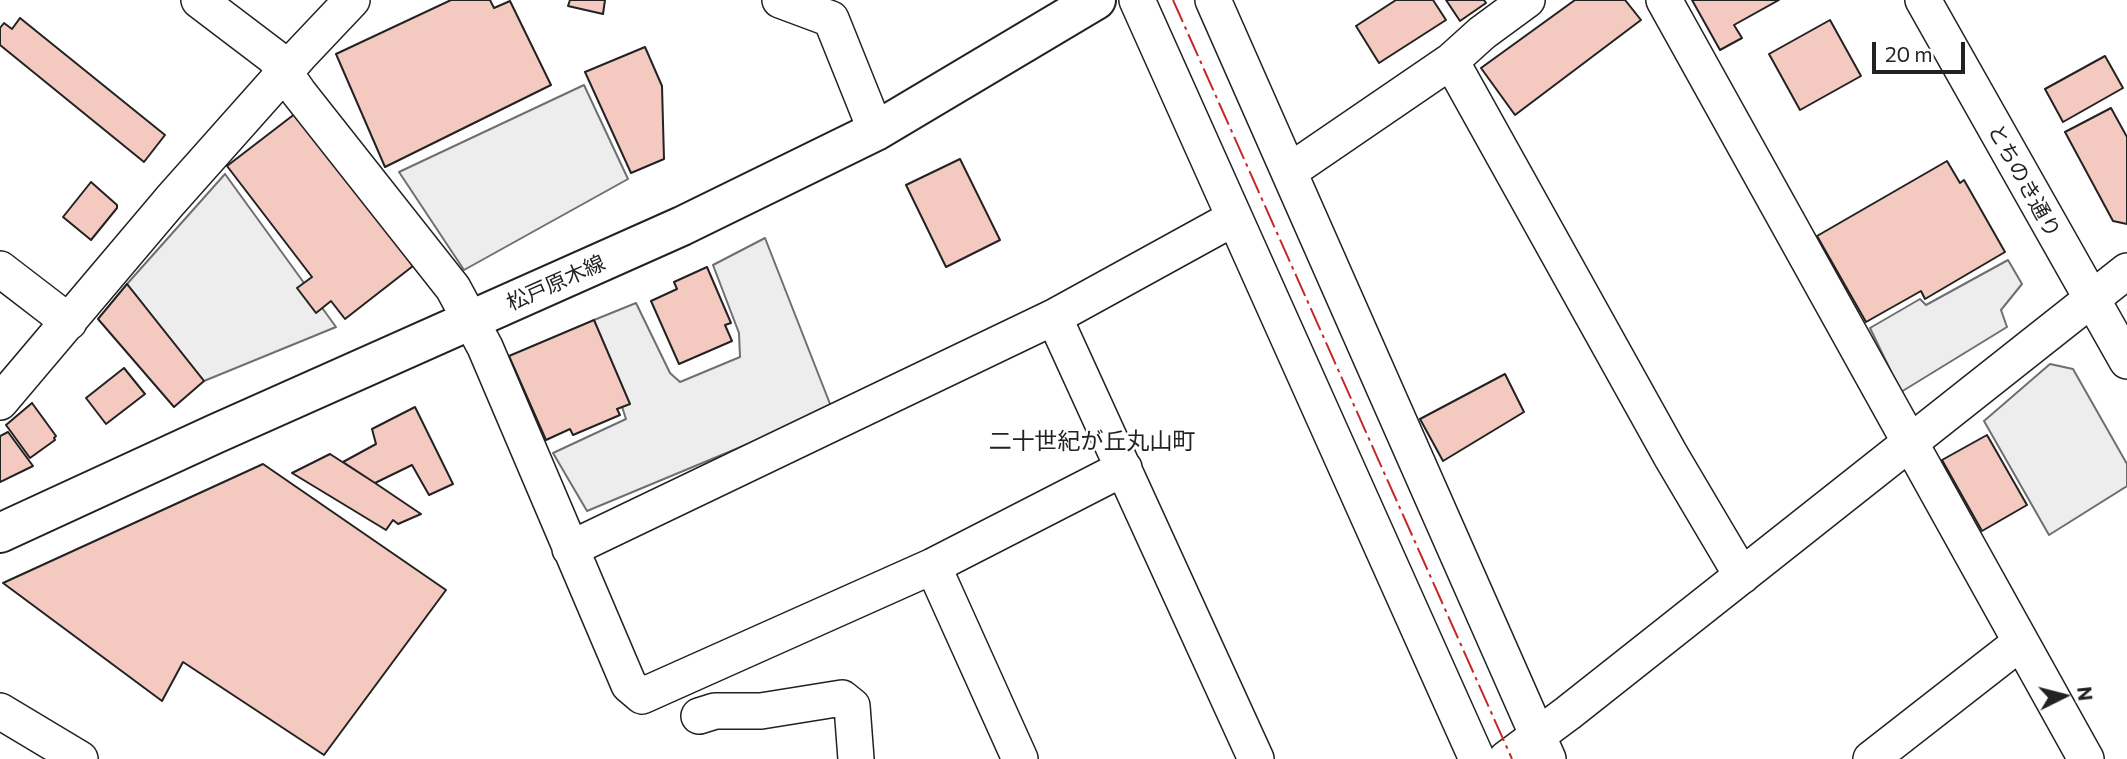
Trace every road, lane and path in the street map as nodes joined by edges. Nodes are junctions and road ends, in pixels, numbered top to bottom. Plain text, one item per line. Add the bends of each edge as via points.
1 (200, 0) edge
2 (352, 0) edge
3 (780, 0) edge
4 (1096, 0) edge
5 (1137, 0) edge
6 (1213, 0) edge
7 (1527, 0) edge
8 (1664, 0) edge
9 (1923, 0) edge
10 (1451, 61) junction
11 (285, 71) junction
12 (876, 131) junction
13 (1290, 171) junction
14 (1234, 218) junction
15 (0, 269) edge
16 (2127, 271) edge
17 (2092, 300) junction
18 (1054, 317) junction
19 (69, 322) junction
20 (470, 322) junction
21 (2127, 361) edge
22 (0, 402) edge
23 (1910, 441) junction
24 (1124, 468) junction
25 (0, 533) edge
26 (570, 549) junction
27 (933, 566) junction
28 (1742, 576) junction
29 (2021, 642) junction
30 (0, 711) edge
31 (699, 716) dead end
32 (1543, 746) edge
33 (80, 759) edge
34 (856, 759) edge
35 (1020, 759) edge
36 (1256, 759) edge
37 (1477, 759) edge
38 (1506, 759) edge
39 (1871, 759) edge
40 (2086, 759) edge

1 - 11 street via 274,57
2 - 11 street
3 - 12 street via 831,19
4 - 12 main road, 松戸原木線
5 - 14 street
6 - 13 street
7 - 10 street
8 - 23 street
9 - 17 street, とちのき通り
10 - 13 street
10 - 28 street
11 - 19 street
11 - 20 street via 453,288
12 - 20 main road, 松戸原木線
13 - 32 street
14 - 18 street
14 - 37 street
15 - 19 street
16 - 17 street
17 - 21 street, とちのき通り
17 - 23 street
18 - 24 street
18 - 26 street
19 - 22 street
20 - 25 main road, 松戸原木線
20 - 26 street via 485,347
23 - 28 street
23 - 29 street
24 - 27 street
24 - 36 street
26 - 27 street via 629,685 642,696
27 - 35 street
28 - 32 street via 1568,713
29 - 39 street
29 - 40 street
30 - 33 street
31 - 34 street via 842,698 852,706
32 - 38 street

